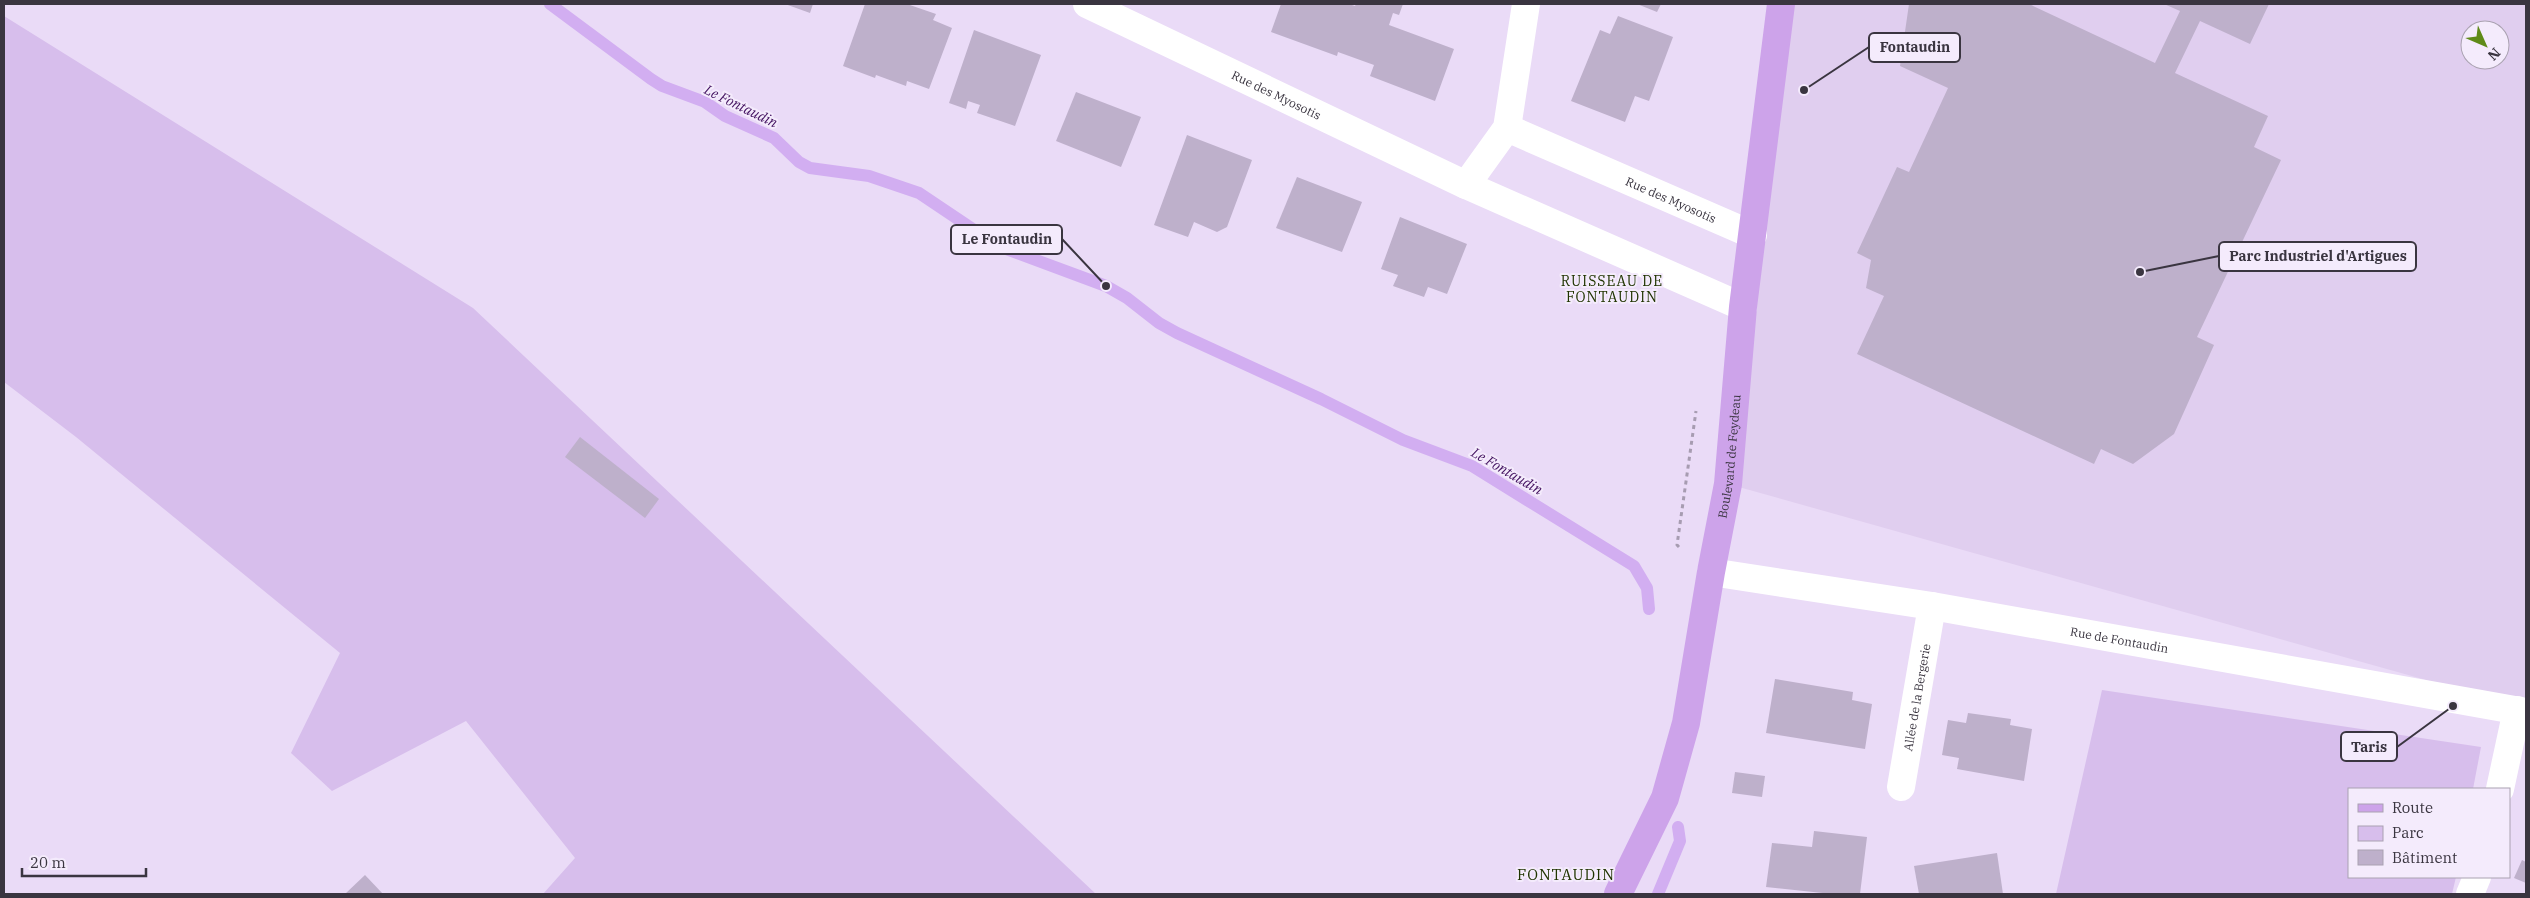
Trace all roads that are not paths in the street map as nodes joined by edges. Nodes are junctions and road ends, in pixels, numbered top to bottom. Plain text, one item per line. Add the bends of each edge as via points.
1 (1087, 4) edge
2 (1526, 4) edge
3 (1781, 4) edge
4 (1507, 128) junction
5 (1466, 185) junction
6 (1753, 235) junction
7 (1743, 307) junction
8 (1710, 572) junction
9 (1932, 606) junction
10 (2522, 711) edge
11 (1901, 786) dead end
12 (2500, 788) edge
13 (2477, 878) edge
14 (1618, 894) edge
15 (2470, 894) edge

1 - 5 street, Rue des Myosotis
2 - 4 street
3 - 6 main road, Boulevard de Feydeau
4 - 5 street
4 - 6 street, Rue des Myosotis
5 - 7 street, Rue des Myosotis
6 - 7 main road, Boulevard de Feydeau
7 - 8 main road, Boulevard de Feydeau via 1728,484
8 - 9 street, Rue de Fontaudin
8 - 14 main road, Boulevard de Feydeau via 1686,723 1665,798
9 - 10 street, Rue de Fontaudin
9 - 11 street, Allée de la Bergerie
10 - 12 street
13 - 15 street

